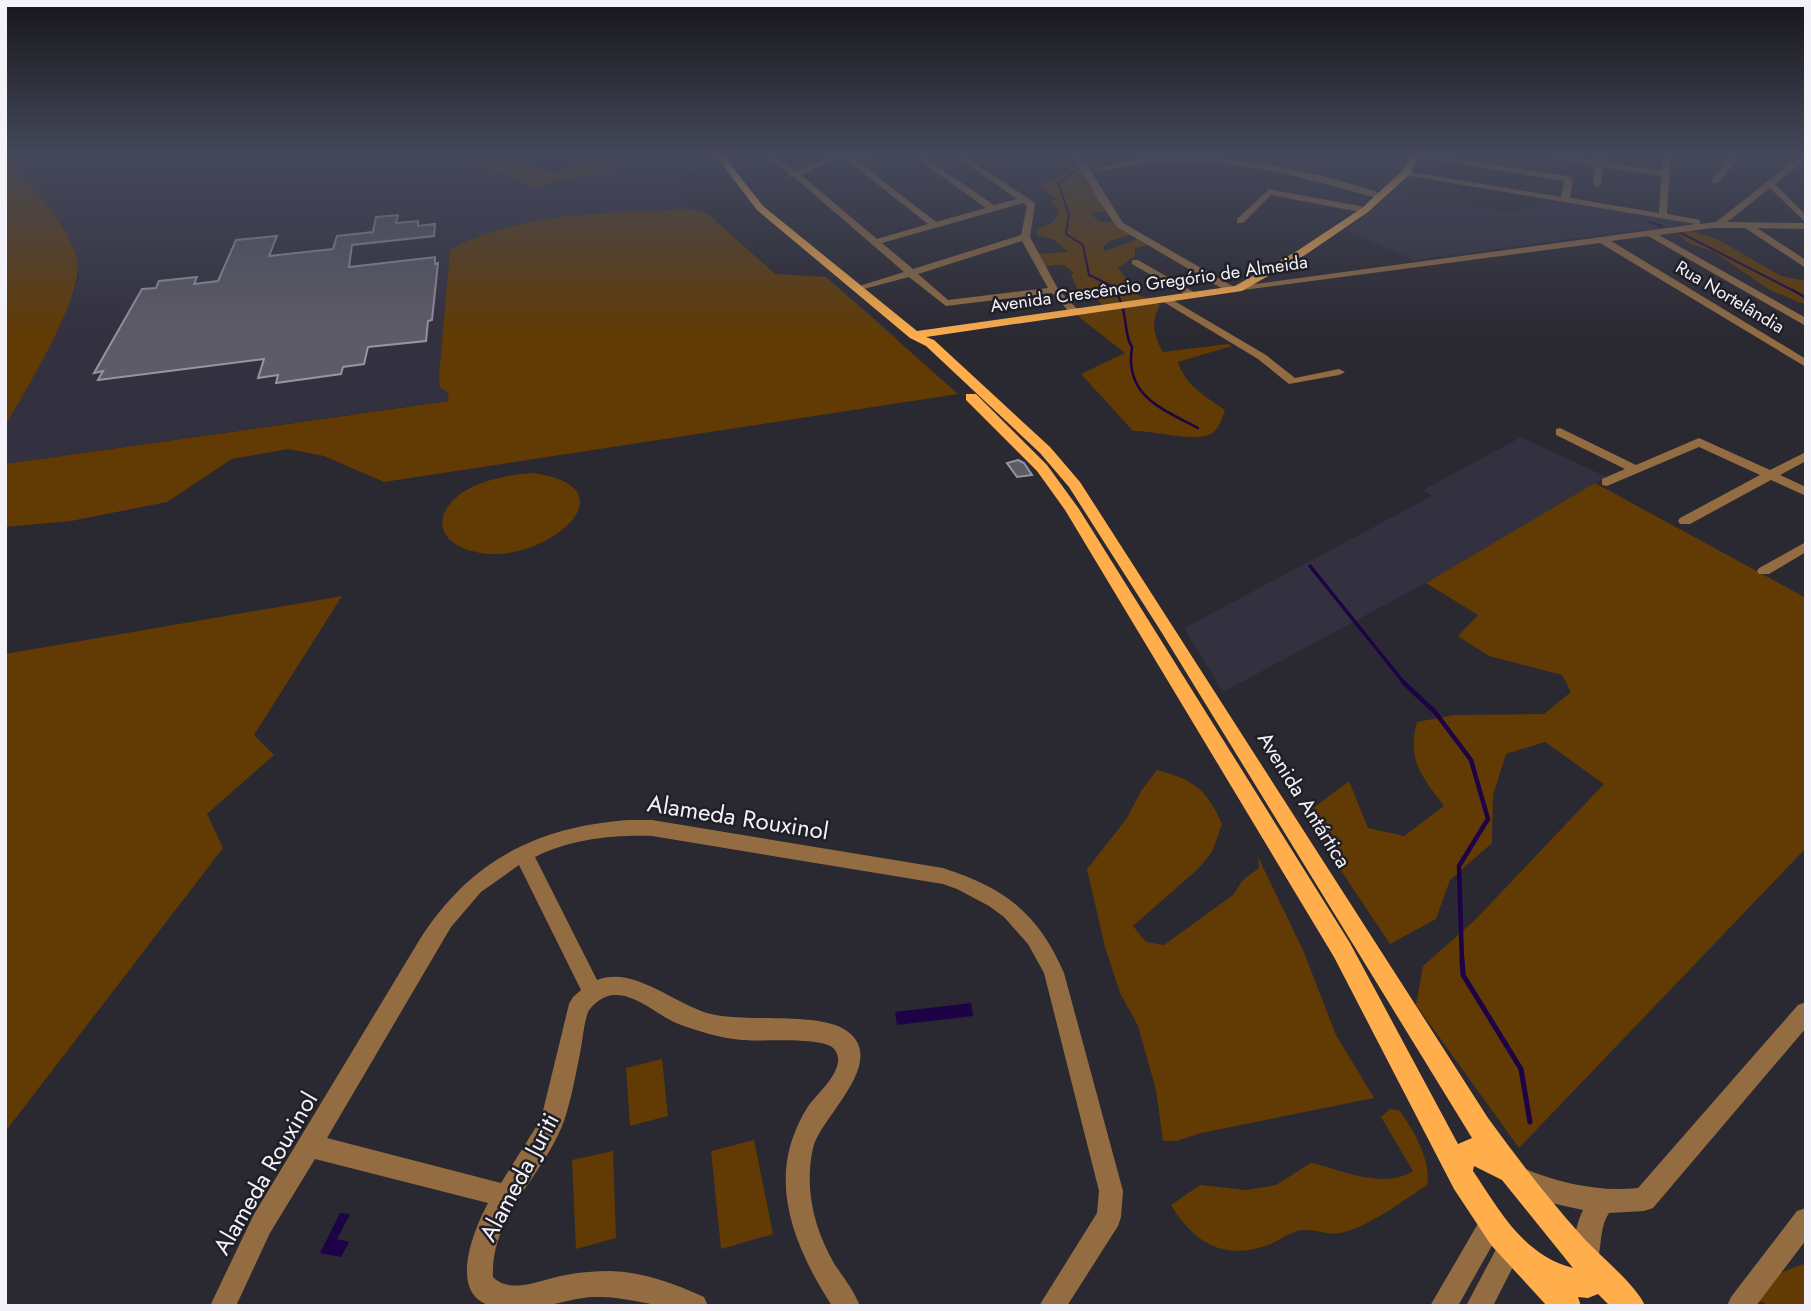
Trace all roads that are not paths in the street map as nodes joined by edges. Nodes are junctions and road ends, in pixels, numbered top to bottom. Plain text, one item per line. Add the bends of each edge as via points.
1 (770, 216) edge
2 (841, 216) edge
3 (923, 216) edge
4 (964, 216) edge
5 (1031, 216) edge
6 (1114, 216) edge
7 (1245, 216) edge
8 (1356, 216) edge
9 (1669, 216) edge
10 (1727, 216) edge
11 (1240, 221) dead end
12 (934, 225) junction
13 (1715, 225) junction
14 (1748, 226) junction
15 (1806, 226) edge
16 (1648, 233) junction
17 (1025, 236) junction
18 (1600, 239) junction
19 (873, 243) junction
20 (1135, 262) dead end
21 (1804, 265) edge
22 (908, 273) junction
23 (860, 289) junction
24 (1235, 289) junction
25 (1054, 290) junction
26 (1194, 295) junction
27 (1166, 299) junction
28 (1076, 313) junction
29 (1806, 323) edge
30 (916, 336) junction
31 (1806, 364) edge
32 (1339, 372) dead end
33 (1560, 432) dead end
34 (1027, 452) junction
35 (1806, 456) edge
36 (1634, 469) junction
37 (1772, 475) junction
38 (1072, 481) junction
39 (1607, 482) dead end
40 (1806, 492) edge
41 (1685, 521) dead end
42 (1806, 546) edge
43 (1765, 571) dead end
44 (524, 855) junction
45 (593, 993) junction
46 (1806, 1012) edge
47 (311, 1146) junction
48 (1459, 1174) junction
49 (1516, 1177) junction
50 (507, 1196) junction
51 (1604, 1199) junction
52 (1806, 1220) edge
53 (1492, 1224) junction
54 (1518, 1255) junction
55 (1586, 1260) junction
56 (539, 1299) edge
57 (223, 1306) edge
58 (695, 1306) edge
59 (847, 1306) edge
60 (1052, 1306) edge
61 (1443, 1306) edge
62 (1479, 1306) edge
63 (1567, 1306) edge
64 (1630, 1306) edge
65 (1740, 1306) edge

1 - 23 main road, Avenida Antártica
2 - 19 street
3 - 12 street
4 - 12 street
5 - 17 street
6 - 24 street via 1121,225
7 - 11 street
8 - 24 main road
9 - 13 street
10 - 13 street
12 - 19 street
13 - 14 street, Avenida Crescêncio Gregório de Almeida
13 - 16 street, Avenida Crescêncio Gregório de Almeida
14 - 15 street, Avenida Crescêncio Gregório de Almeida
14 - 21 street
16 - 18 street, Avenida Crescêncio Gregório de Almeida
16 - 29 street
17 - 22 street
17 - 25 street
18 - 24 street, Avenida Crescêncio Gregório de Almeida
18 - 31 street, Rua Nortelândia
19 - 22 street
20 - 26 street
22 - 23 street
22 - 25 street via 946,303
23 - 30 main road, Avenida Antártica
24 - 26 main road, Avenida Crescêncio Gregório de Almeida
25 - 28 street
26 - 27 main road, Avenida Crescêncio Gregório de Almeida
27 - 28 main road, Avenida Crescêncio Gregório de Almeida
27 - 32 street via 1262,357 1293,382
28 - 30 main road, Avenida Crescêncio Gregório de Almeida
30 - 34 main road, Avenida Antártica via 920,346
30 - 38 main road, Avenida Antártica via 930,343 1028,434
33 - 36 street
34 - 38 main road
34 - 48 main road, Avenida Antártica via 1072,509 1342,950
35 - 37 street
36 - 37 street via 1699,442
36 - 39 street
37 - 40 street
37 - 41 street
38 - 49 main road, Avenida Antártica via 1437,1062
42 - 43 street
44 - 45 street
44 - 47 street, Alameda Rouxinol via 476,884 443,921
44 - 60 street, Alameda Rouxinol via 581,832 652,828 943,876 968,883 1009,907 1036,936 1054,973 1111,1191 1109,1217
45 - 50 street, Alameda Juriti via 580,1004 559,1100 546,1136
45 - 59 street via 607,985 628,986 706,1024 757,1032 824,1033 841,1040 847,1049 847,1073 803,1138 797,1205 816,1259
46 - 51 street via 1644,1199 1623,1203
47 - 50 street
47 - 57 street, Alameda Rouxinol via 258,1232
48 - 49 main road via 1463,1155 1473,1151
48 - 53 main road, Avenida Antártica
49 - 51 street via 1549,1192
49 - 55 main road, Avenida Antártica
50 - 56 street, Alameda Juriti via 480,1249 481,1282 498,1297
51 - 55 street via 1590,1222
52 - 65 street
53 - 54 main road, Avenida Antártica
53 - 61 street
54 - 55 main road via 1580,1285 1594,1278
54 - 62 street
54 - 63 main road, Avenida Antártica
55 - 64 main road, Avenida Antártica
56 - 58 street, Alameda Juriti via 591,1285 625,1286 654,1290

